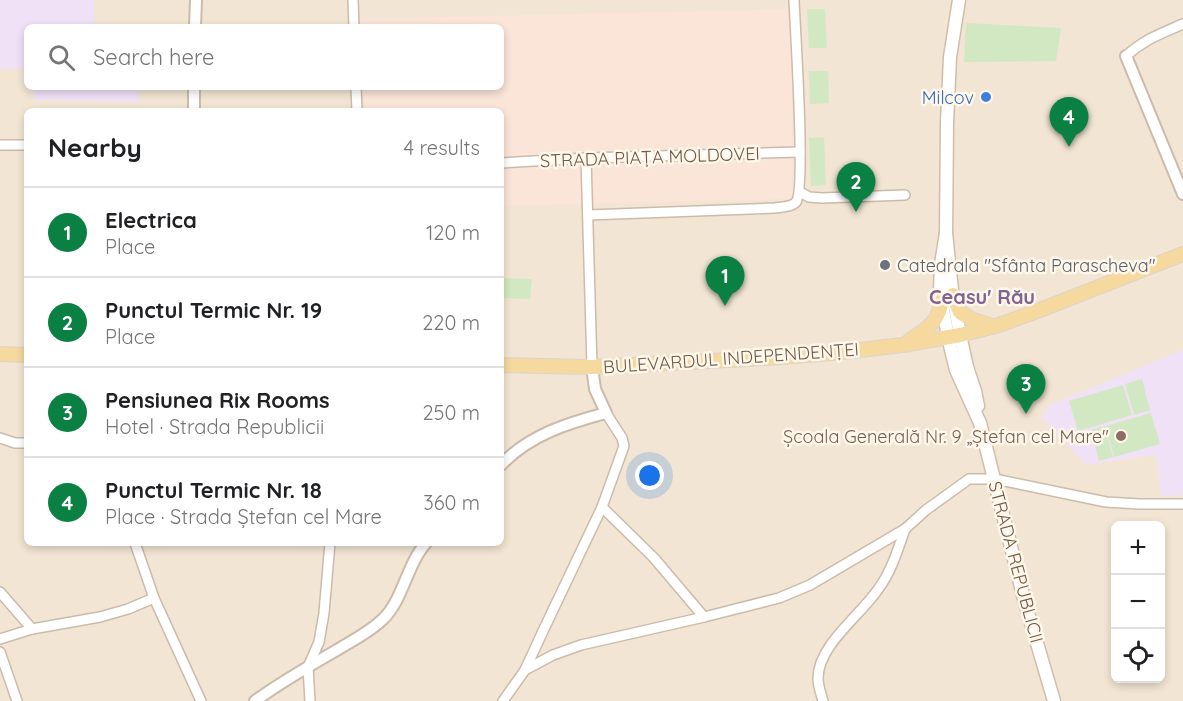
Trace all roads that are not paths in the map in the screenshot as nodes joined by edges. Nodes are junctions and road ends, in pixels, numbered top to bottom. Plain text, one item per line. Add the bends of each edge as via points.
1 (196, 0) edge
2 (353, 0) edge
3 (794, 0) edge
4 (959, 0) edge
5 (195, 24) edge
6 (354, 24) edge
7 (1183, 24) edge
8 (1126, 56) joint
9 (194, 90) edge
10 (356, 90) edge
11 (194, 108) edge
12 (357, 108) edge
13 (0, 145) edge
14 (24, 145) edge
15 (800, 152) junction
16 (586, 158) junction
17 (504, 163) edge
18 (800, 192) junction
19 (1183, 194) edge
20 (905, 195) dead end
21 (588, 215) junction
22 (1183, 254) edge
23 (947, 297) junction
24 (992, 326) junction
25 (954, 336) junction
26 (904, 345) junction
27 (0, 354) edge
28 (24, 355) edge
29 (504, 365) edge
30 (592, 367) junction
31 (606, 412) junction
32 (0, 438) edge
33 (24, 443) edge
34 (505, 455) edge
35 (995, 479) junction
36 (1183, 504) edge
37 (602, 507) junction
38 (905, 529) junction
39 (136, 546) edge
40 (330, 546) edge
41 (424, 546) edge
42 (0, 592) edge
43 (154, 598) junction
44 (704, 617) junction
45 (32, 629) junction
46 (0, 639) edge
47 (0, 652) edge
48 (308, 667) junction
49 (525, 670) junction
50 (17, 701) edge
51 (201, 701) edge
52 (255, 701) edge
53 (310, 701) edge
54 (503, 701) edge
55 (823, 701) edge
56 (1054, 701) edge

1 - 5 street
2 - 6 street
3 - 15 street
4 - 23 main road, STRADA REPUBLICII via 950,57 946,233 941,264 940,293
7 - 8 street via 1148,39
8 - 19 street
9 - 11 street
10 - 12 street
13 - 14 street
15 - 16 street, STRADA PIAȚA MOLDOVEI
15 - 18 street
16 - 17 street, STRADA PIAȚA MOLDOVEI
16 - 21 street
18 - 20 street via 822,198
18 - 21 street via 798,201 792,205 775,208
21 - 30 street
22 - 24 main road, BULEVARDUL INDEPENDENȚEI
23 - 24 main road via 960,312
23 - 25 main road, STRADA REPUBLICII
23 - 26 main road via 930,326
24 - 25 main road, BULEVARDUL INDEPENDENȚEI
25 - 26 main road, BULEVARDUL INDEPENDENȚEI
25 - 35 main road, STRADA REPUBLICII via 975,391
26 - 30 main road, BULEVARDUL INDEPENDENȚEI via 775,358
27 - 28 main road
29 - 30 main road, BULEVARDUL INDEPENDENȚEI
30 - 31 street via 595,389
31 - 34 street via 545,433
31 - 37 street via 624,446
32 - 33 street
35 - 36 street via 1106,502
35 - 38 street via 969,479
35 - 56 main road, STRADA REPUBLICII
37 - 44 street via 654,558
37 - 49 street
38 - 44 street via 810,585 779,598
38 - 55 street via 890,571 878,590 830,645 822,660 818,678
39 - 43 street
40 - 48 street via 321,633
41 - 48 street via 384,618
42 - 45 street
43 - 45 street via 100,617
43 - 51 street
44 - 49 street via 581,645
45 - 46 street
47 - 50 street
48 - 52 street
48 - 53 street
49 - 54 street

